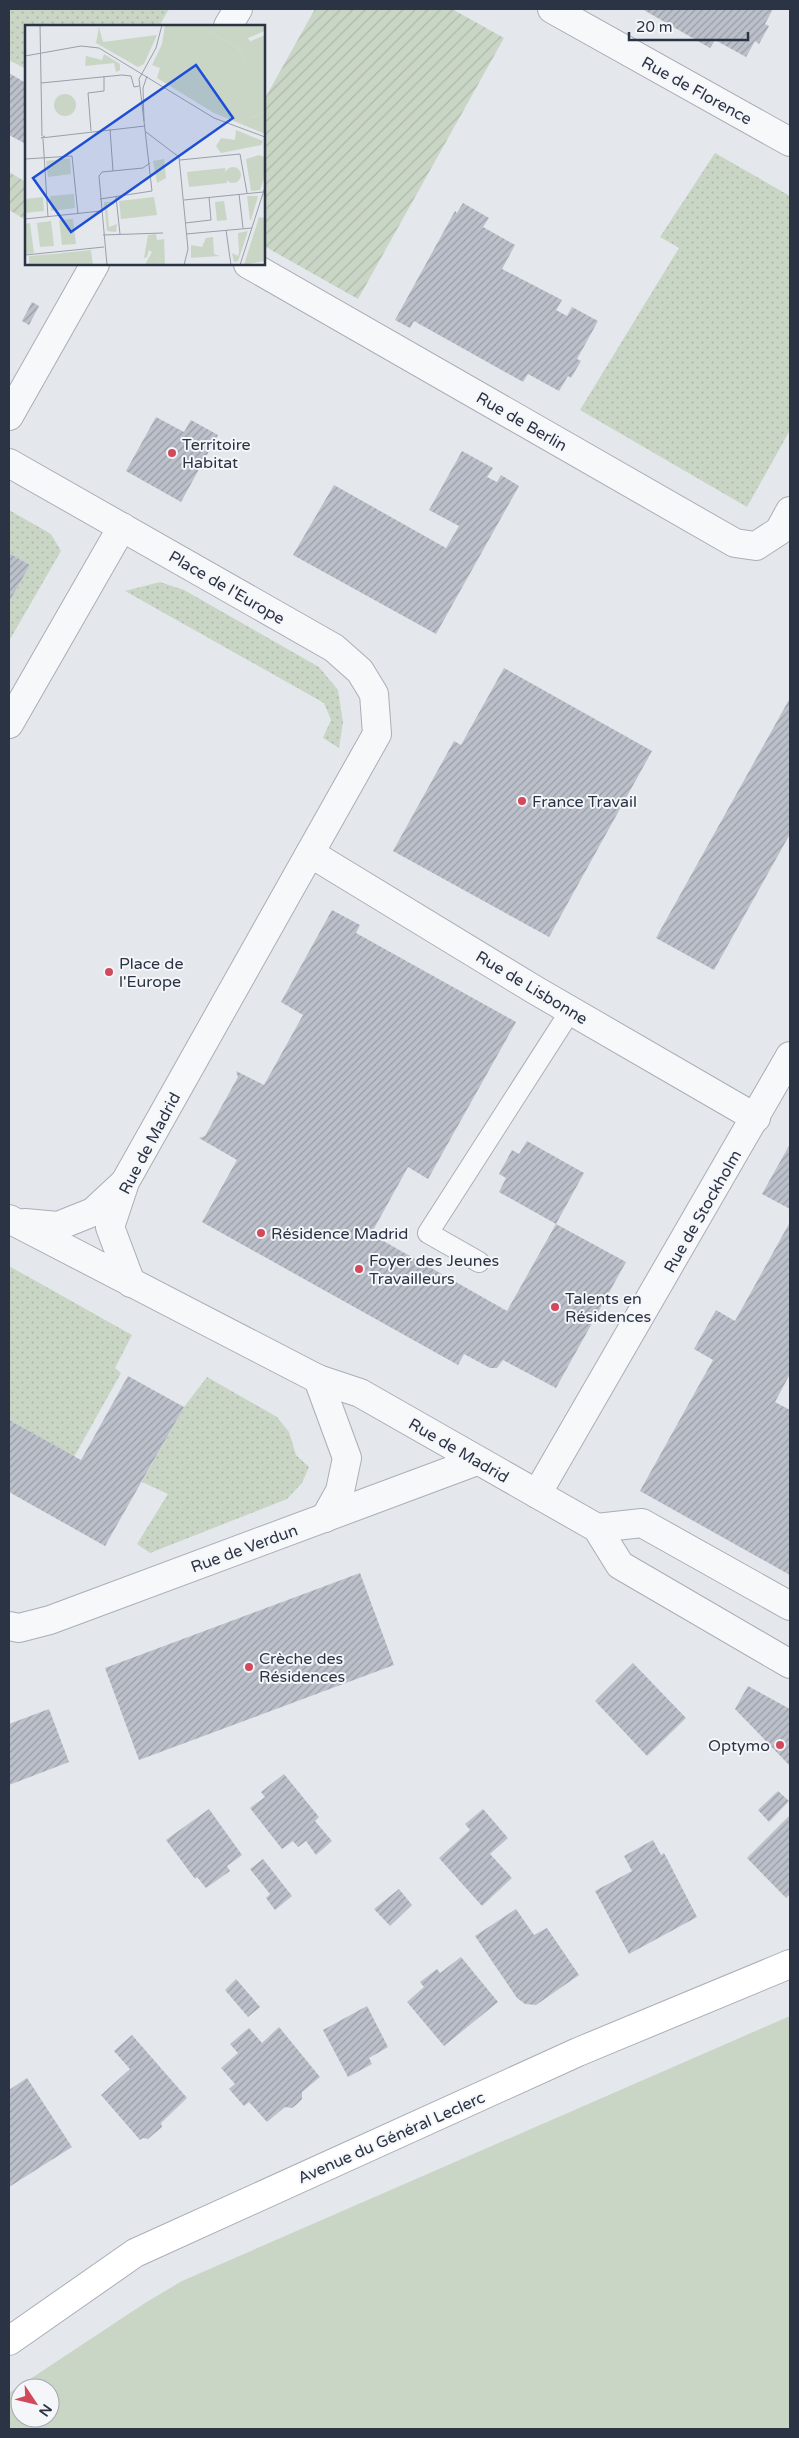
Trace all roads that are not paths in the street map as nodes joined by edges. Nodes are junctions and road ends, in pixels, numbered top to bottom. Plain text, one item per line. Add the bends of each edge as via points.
1 (238, 9) edge
2 (552, 9) edge
3 (229, 25) edge
4 (790, 142) edge
5 (94, 265) edge
6 (250, 265) edge
7 (9, 416) edge
8 (9, 463) edge
9 (790, 511) edge
10 (122, 527) junction
11 (16, 695) edge
12 (9, 724) edge
13 (310, 853) junction
14 (571, 1010) junction
15 (790, 1056) edge
16 (756, 1118) junction
17 (125, 1182) junction
18 (12, 1221) edge
19 (479, 1262) dead end
20 (131, 1283) junction
21 (318, 1378) junction
22 (477, 1461) junction
23 (537, 1494) junction
24 (325, 1518) junction
25 (597, 1528) junction
26 (790, 1606) edge
27 (9, 1626) edge
28 (790, 1664) edge
29 (790, 1964) edge
30 (9, 2341) edge

1 - 3 street
2 - 4 street, Rue de Florence
5 - 7 street
6 - 9 street, Rue de Berlin via 735,543 756,546 778,531
8 - 10 street, Place de l'Europe
10 - 11 street via 67,620
10 - 13 street, Place de l'Europe via 334,648 360,671 374,694 377,734
11 - 12 street
13 - 14 street, Rue de Lisbonne
13 - 17 street, Rue de Madrid
14 - 16 street, Rue de Lisbonne
14 - 19 lane via 428,1233
15 - 16 street, Rue de Stockholm
16 - 23 street, Rue de Stockholm
17 - 18 street via 93,1212 58,1226
17 - 20 street, Rue de Madrid via 110,1227
18 - 20 street
20 - 21 street, Rue de Madrid
21 - 22 street, Rue de Madrid via 360,1393
21 - 24 street via 347,1458 340,1491
22 - 23 street, Rue de Madrid
22 - 24 street, Rue de Verdun
23 - 25 street, Rue de Madrid
24 - 27 street, Rue de Verdun via 50,1620 19,1628
25 - 26 street via 642,1523
25 - 28 street, Rue de Madrid via 620,1565
29 - 30 street, Avenue du Général Leclerc via 578,2052 135,2253

